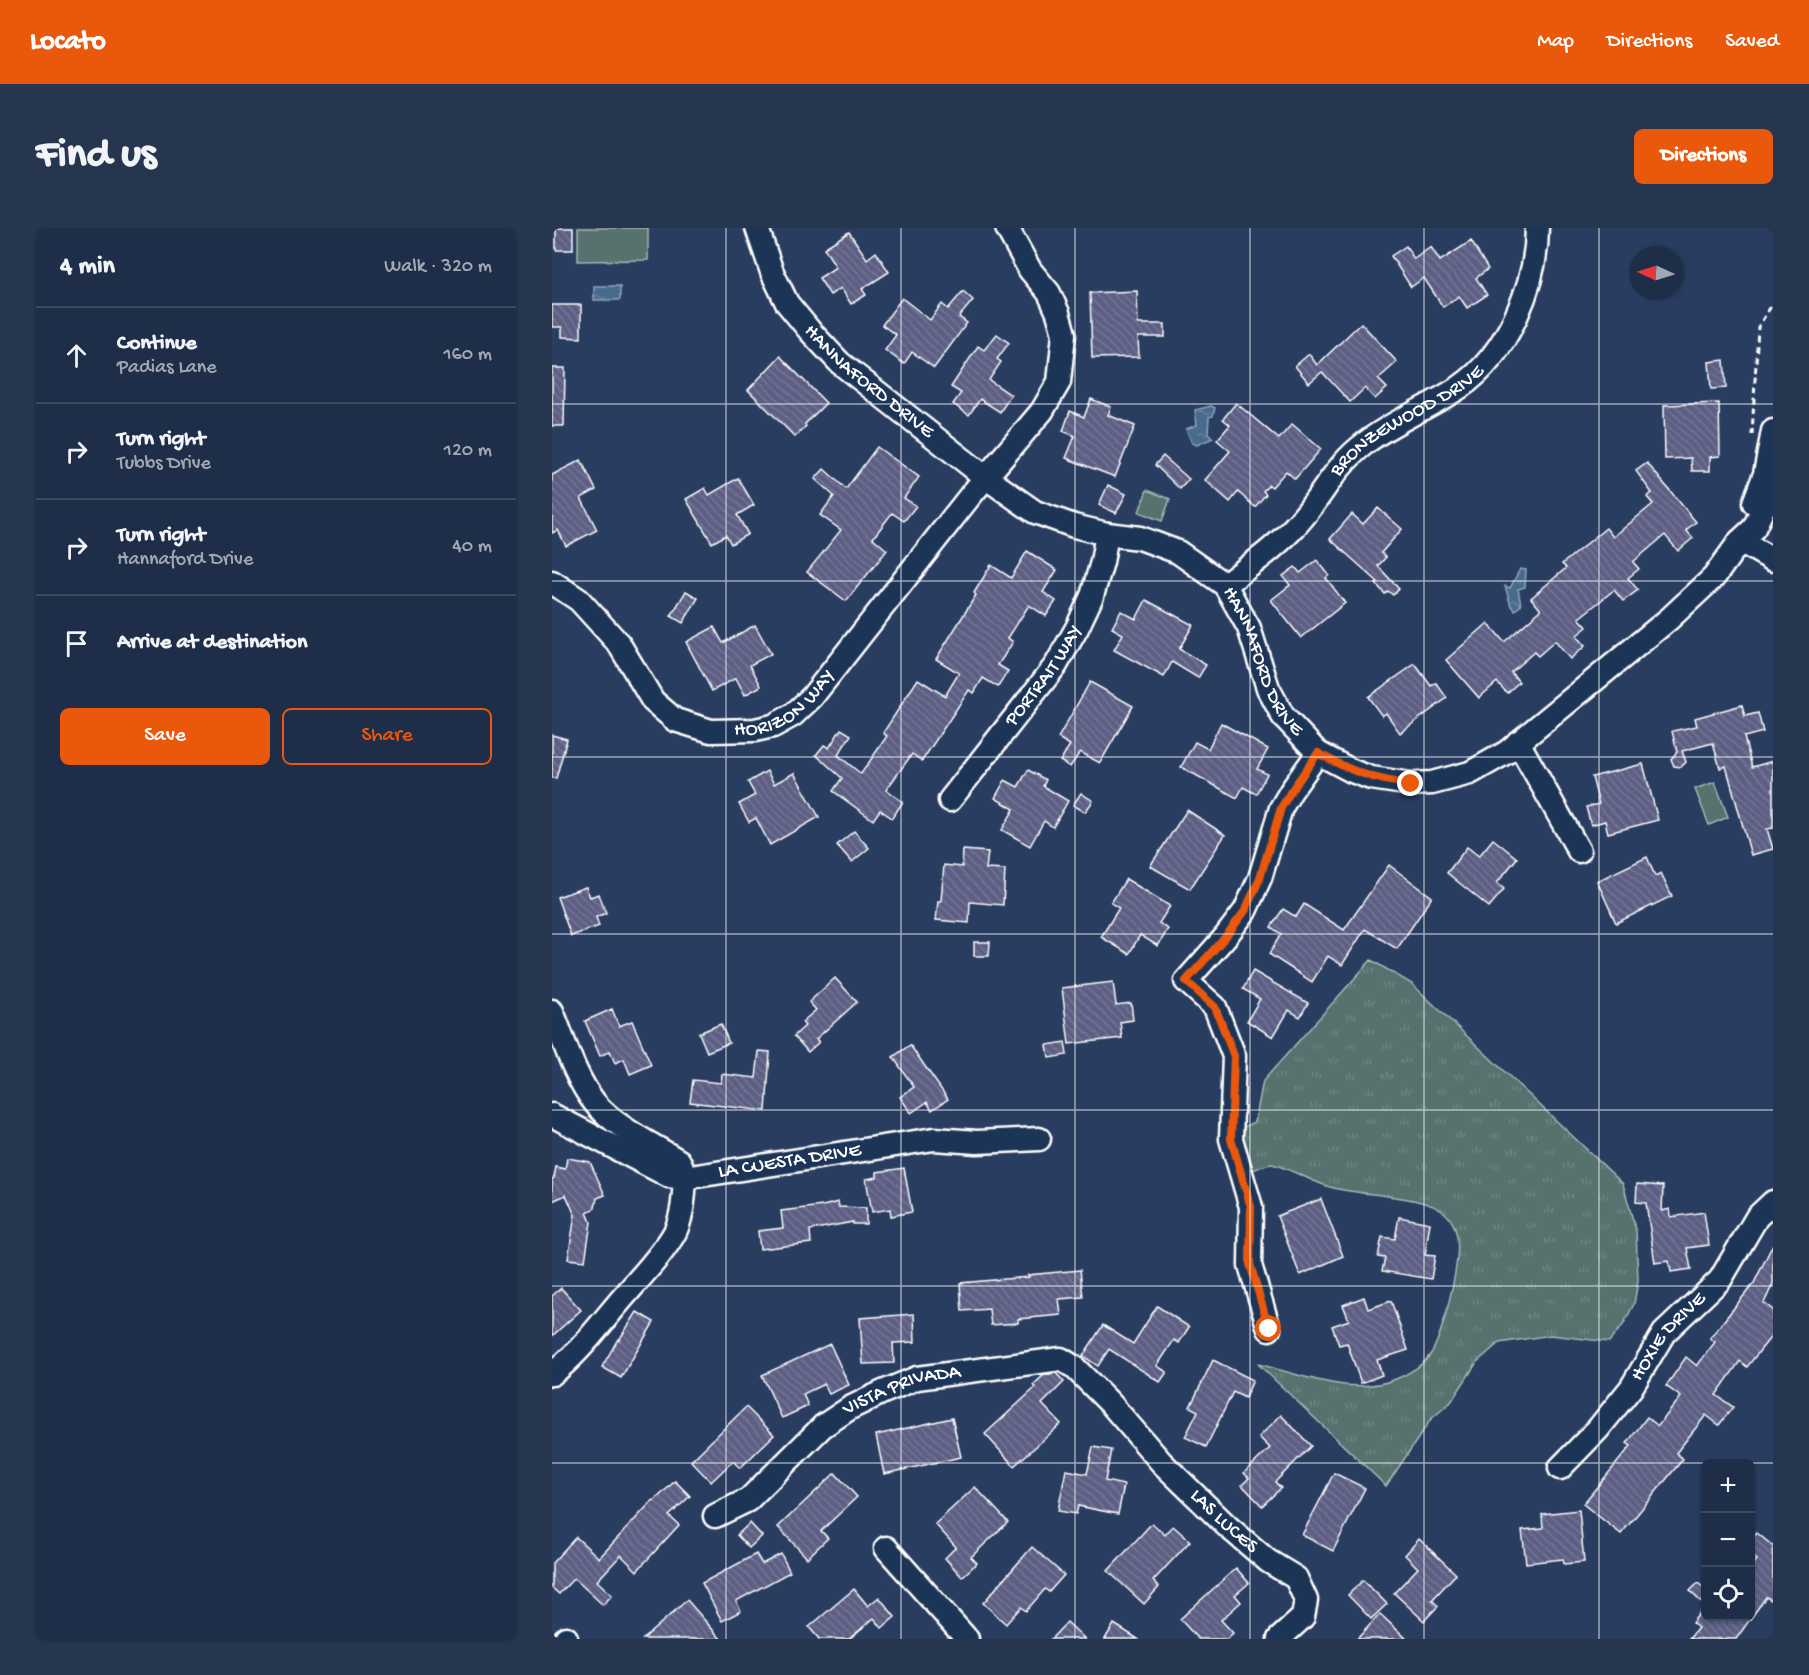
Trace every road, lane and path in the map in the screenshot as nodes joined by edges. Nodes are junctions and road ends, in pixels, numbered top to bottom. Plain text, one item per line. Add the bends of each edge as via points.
1 (757, 228) edge
2 (1006, 228) edge
3 (1537, 228) edge
4 (1773, 303) edge
5 (1763, 434) edge
6 (985, 477) junction
7 (1773, 487) edge
8 (1107, 534) junction
9 (1740, 541) junction
10 (1773, 560) edge
11 (552, 582) edge
12 (1225, 585) junction
13 (1518, 742) junction
14 (1318, 753) junction
15 (950, 800) dead end
16 (1579, 851) dead end
17 (552, 1011) edge
18 (552, 1115) edge
19 (1039, 1139) dead end
20 (684, 1178) junction
21 (1773, 1202) edge
22 (1269, 1329) dead end
23 (552, 1374) edge
24 (1110, 1404) joint
25 (1560, 1468) dead end
26 (715, 1516) dead end
27 (886, 1548) dead end
28 (967, 1639) edge
29 (1280, 1639) edge

1 - 6 street, HANNAFORD DRIVE via 788,303 817,339 840,363
2 - 6 street, HORIZON WAY via 1030,270 1049,293 1064,334 1059,382 1042,411
3 - 12 street, BRONZEWOOD DRIVE via 1526,294 1512,327 1485,365 1462,385 1359,448 1335,472 1298,524
4 - 5 path via 1758,327
5 - 9 street via 1765,474
6 - 8 street, HANNAFORD DRIVE via 1035,512
6 - 11 street, HORIZON WAY via 812,697 772,726 711,731 675,720 653,700 619,644 579,600
7 - 9 street via 1754,528
8 - 12 street, HANNAFORD DRIVE via 1140,538 1178,552
8 - 15 street, PORTRAIT WAY via 1092,596 1056,665
9 - 10 street
9 - 13 street, HANNAFORD DRIVE via 1699,592
12 - 14 street, HANNAFORD DRIVE via 1249,628 1268,688 1283,716
13 - 14 street, HANNAFORD DRIVE via 1470,773 1432,783 1371,778
13 - 16 street
14 - 22 street via 1281,808 1260,878 1245,911 1186,981 1215,1007 1234,1056 1231,1139 1251,1207 1250,1264
17 - 20 street via 577,1071 596,1104 679,1161 684,1167
18 - 20 street, LA CUESTA DRIVE via 669,1176
19 - 20 street, LA CUESTA DRIVE via 934,1139
20 - 23 street via 682,1210 674,1234 594,1332
21 - 25 street, HOXIE DRIVE via 1757,1216 1720,1280 1664,1333 1631,1388
24 - 26 street, VISTA PRIVADA via 1061,1359 917,1378 850,1408 823,1426 748,1500
24 - 29 street, LAS LUCES via 1162,1463 1227,1526 1268,1561 1296,1578 1306,1600 1303,1617
27 - 28 street

